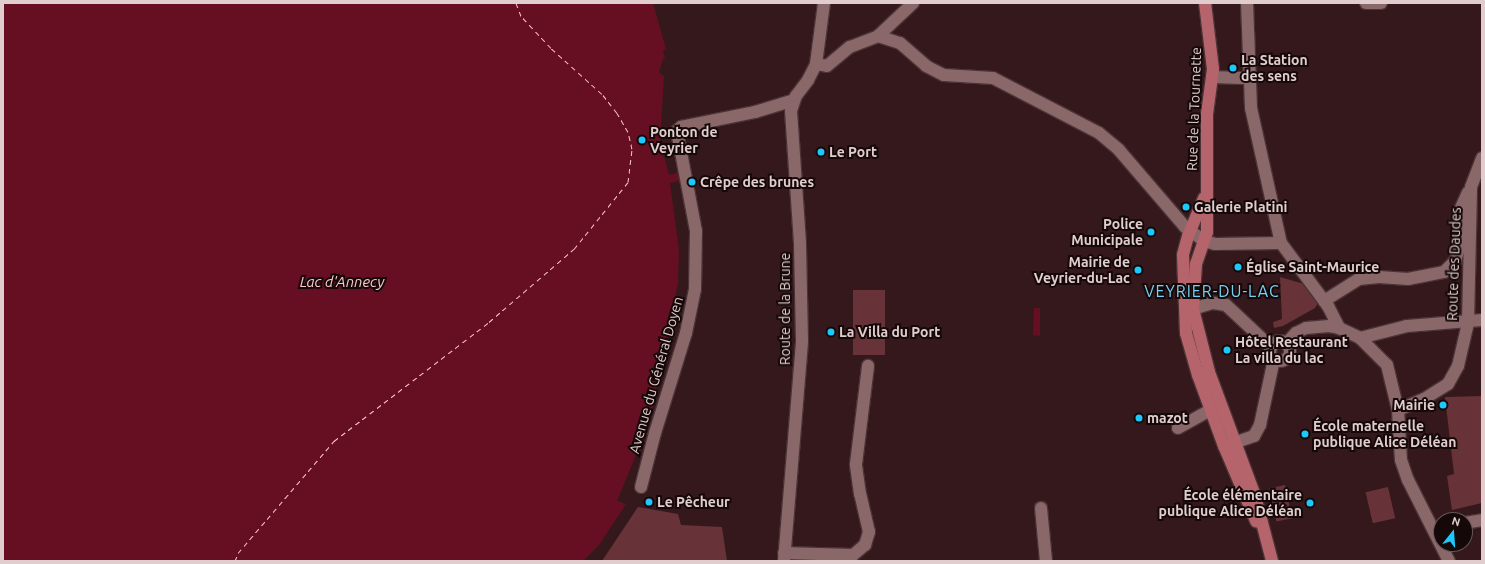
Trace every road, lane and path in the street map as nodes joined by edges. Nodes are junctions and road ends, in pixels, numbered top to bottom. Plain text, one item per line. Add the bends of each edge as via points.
1 (824, 3) edge
2 (913, 3) edge
3 (1205, 3) edge
4 (1247, 3) edge
5 (1366, 3) edge
6 (1381, 3) edge
7 (878, 36) junction
8 (816, 64) junction
9 (1212, 77) junction
10 (1249, 78) junction
11 (794, 100) junction
12 (1482, 158) edge
13 (1471, 187) junction
14 (1206, 194) junction
15 (1190, 231) junction
16 (1204, 241) junction
17 (1281, 243) junction
18 (1324, 302) junction
19 (1193, 309) junction
20 (1482, 320) edge
21 (1468, 323) junction
22 (1339, 328) junction
23 (1360, 338) junction
24 (1286, 344) junction
25 (1273, 353) junction
26 (868, 366) dead end
27 (1211, 410) junction
28 (1398, 410) junction
29 (1178, 428) dead end
30 (1230, 444) junction
31 (641, 487) dead end
32 (1041, 508) dead end
33 (1433, 523) edge
34 (784, 557) edge
35 (1046, 561) edge
36 (1272, 561) edge

1 - 8 street
2 - 7 street
3 - 9 main road, Rue de la Tournette via 1211,38
4 - 10 street via 1250,18
5 - 6 street
7 - 8 street via 850,47 827,66
7 - 15 street via 900,43 926,66 944,76 993,78 1099,133 1120,150
8 - 11 street, Route de la Brune
9 - 10 street
9 - 14 main road, Rue de la Tournette via 1207,114
10 - 17 street via 1254,124
11 - 31 street, Avenue du Général Doyen via 755,112 681,127 677,137 696,231 695,289 686,333
11 - 34 street, Route de la Brune via 791,111 800,243 802,341
12 - 13 street, Route des Daudes
13 - 18 street via 1461,208 1455,261 1444,272 1408,279 1359,279
13 - 21 street, Route des Daudes
14 - 15 main road, Rue de la Tournette
14 - 16 main road, Rue de la Tournette
15 - 16 street
15 - 27 main road, Rue de la Tournette via 1183,255 1184,318 1190,352
16 - 17 street via 1215,244
16 - 19 main road, Rue de la Tournette via 1196,264
17 - 18 street
18 - 22 street
19 - 25 street via 1213,303 1226,305
19 - 30 main road, Rue de la Tournette
20 - 21 street
21 - 23 street via 1407,326
21 - 28 street, Route des Daudes via 1458,366 1448,384 1424,399
22 - 23 street
22 - 24 street via 1306,328 1296,333
23 - 28 street via 1387,365
24 - 25 street via 1278,342
24 - 25 street via 1289,349 1288,356 1282,360
25 - 30 street via 1266,407 1260,425 1254,436
26 - 34 street via 856,464 869,532 865,544 853,555
27 - 29 street
27 - 30 main road, Rue de la Tournette
28 - 33 street via 1401,460 1408,480
30 - 36 main road, Rue de la Tournette via 1255,496
32 - 35 street

